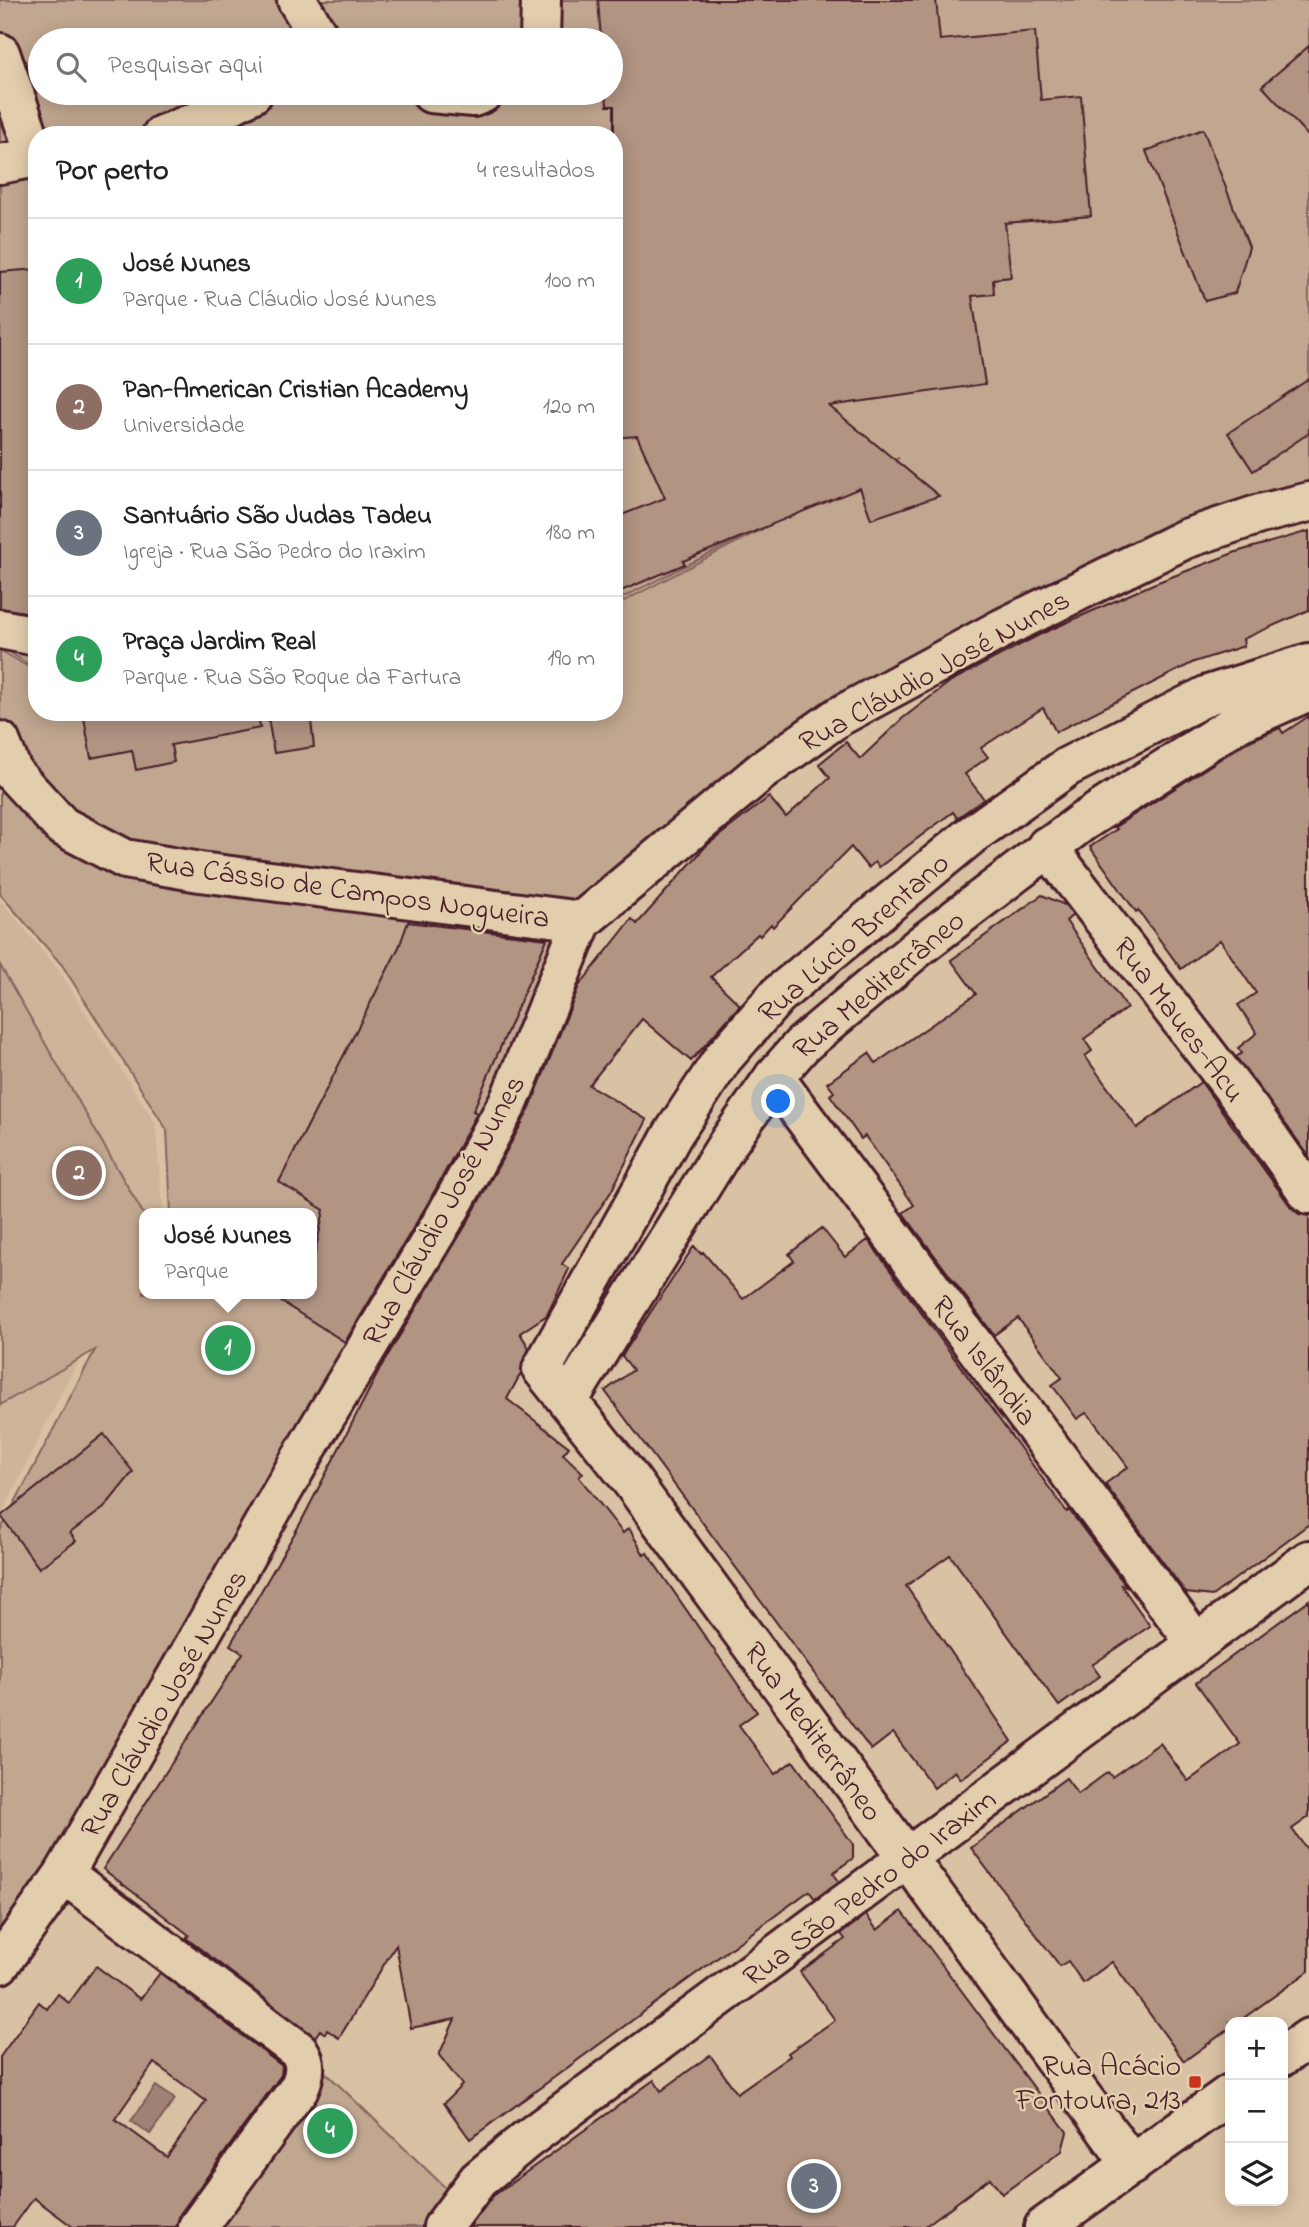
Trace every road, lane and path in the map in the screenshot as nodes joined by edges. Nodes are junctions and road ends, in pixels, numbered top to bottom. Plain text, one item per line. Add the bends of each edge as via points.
1 (297, 0) edge
2 (541, 0) edge
3 (314, 28) edge
4 (540, 28) edge
5 (0, 53) edge
6 (230, 105) edge
7 (185, 126) edge
8 (24, 159) edge
9 (1309, 502) edge
10 (0, 629) edge
11 (28, 634) edge
12 (1309, 663) edge
13 (1309, 691) edge
14 (0, 740) edge
15 (1047, 846) junction
16 (582, 920) junction
17 (774, 1077) junction
18 (1309, 1194) edge
19 (542, 1369) joint
20 (568, 1401) junction
21 (1309, 1560) edge
22 (1195, 1643) junction
23 (909, 1858) junction
24 (64, 1874) junction
25 (0, 1964) edge
26 (1309, 2038) edge
27 (1288, 2053) edge
28 (1225, 2098) edge
29 (1132, 2165) junction
30 (198, 2227) edge
31 (443, 2227) edge
32 (1044, 2227) edge

1 - 3 street
2 - 4 street
5 - 8 street
6 - 7 street
9 - 16 street, Rua Cláudio José Nunes via 1185,539 1003,628 838,717 763,770
10 - 11 street
12 - 19 street, Rua Lúcio Brentano via 1208,695 1067,767 970,836 778,995 723,1058 673,1134
13 - 15 street, Rua Mediterrâneo via 1194,748
14 - 16 street, Rua Cássio de Campos Nogueira via 13,773 62,826 125,859
15 - 17 street, Rua Mediterrâneo via 855,997
15 - 18 street, Rua Maues-Acu
16 - 24 street, Rua Cláudio José Nunes via 496,1126
17 - 20 street, Rua Mediterrâneo
17 - 22 street, Rua Islândia
19 - 20 street, Rua Mediterrâneo
20 - 23 street, Rua Mediterrâneo
21 - 22 street, Rua São Pedro do Iraxim
22 - 23 street, Rua São Pedro do Iraxim
23 - 29 street, Rua Mediterrâneo
23 - 31 street, Rua São Pedro do Iraxim via 526,2140 478,2180
24 - 25 street, Rua Cláudio José Nunes
24 - 30 street via 304,2059 299,2088
26 - 27 street
28 - 29 street
29 - 32 street

